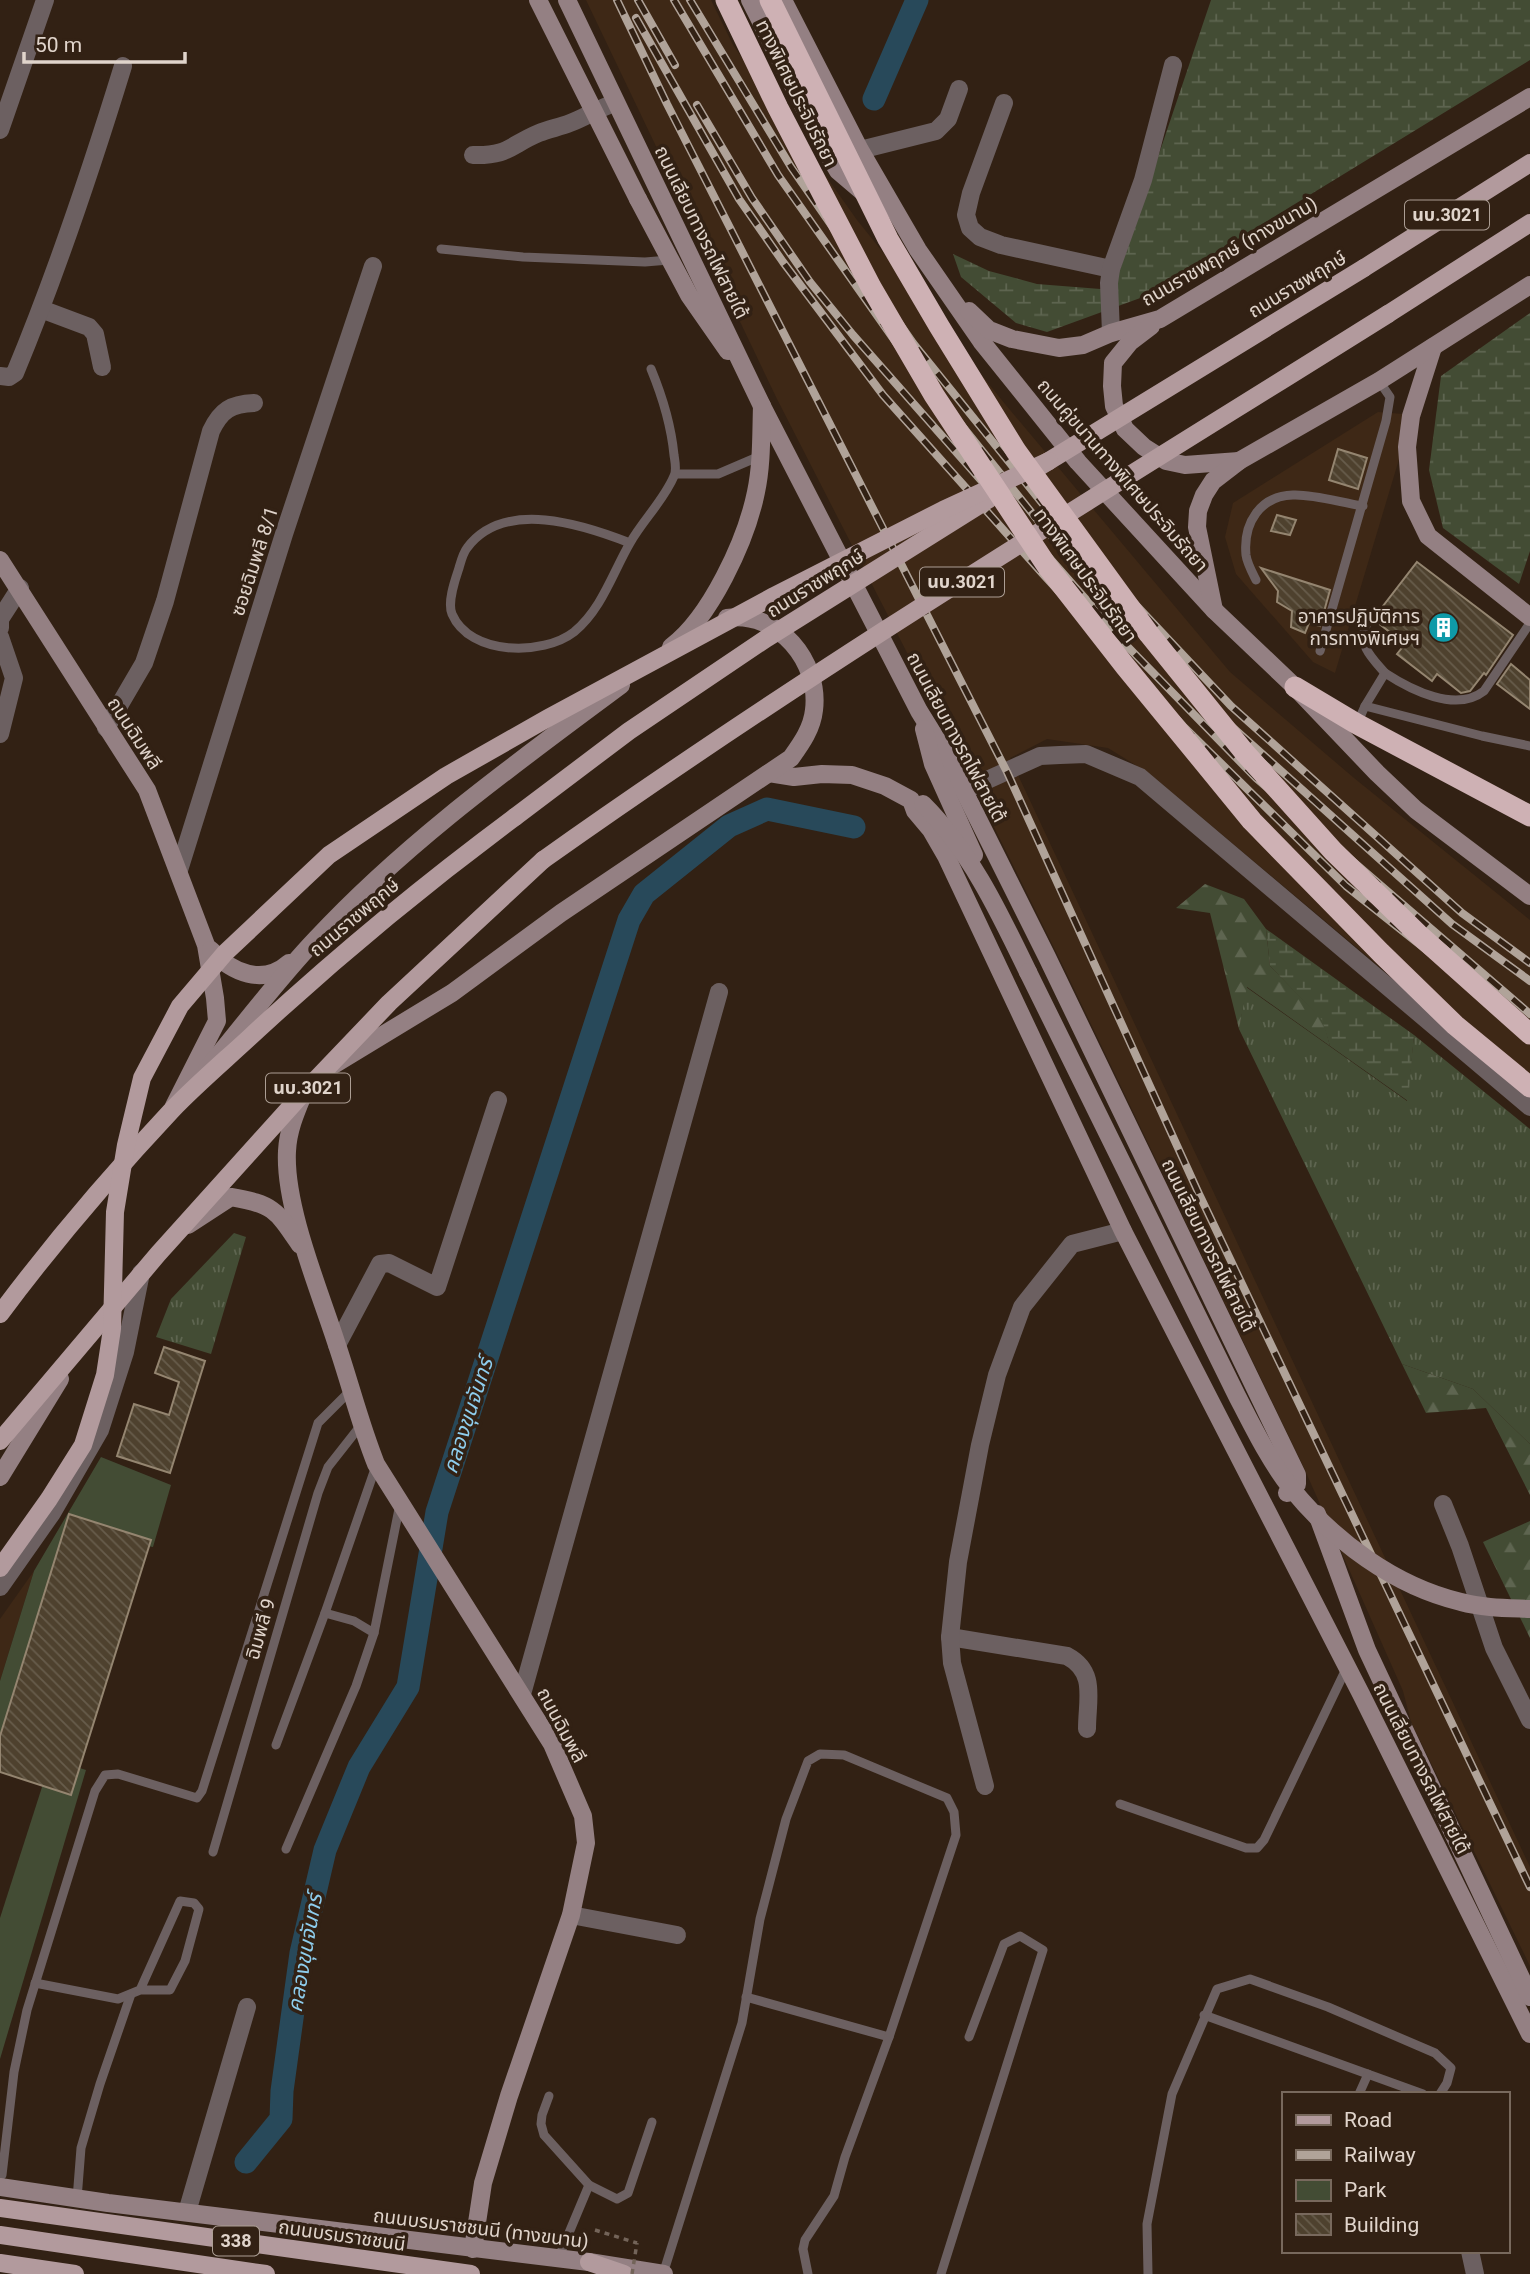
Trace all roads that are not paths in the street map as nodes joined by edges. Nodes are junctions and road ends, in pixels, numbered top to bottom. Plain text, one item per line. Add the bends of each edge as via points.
1 (46, 0) edge
2 (538, 0) edge
3 (567, 0) edge
4 (726, 0) edge
5 (750, 0) edge
6 (770, 0) edge
7 (783, 0) edge
8 (1173, 65) dead end
9 (123, 66) dead end
10 (959, 89) dead end
11 (1530, 97) edge
12 (615, 103) junction
13 (1004, 103) dead end
14 (0, 130) edge
15 (860, 150) junction
16 (473, 155) dead end
17 (1530, 163) edge
18 (897, 216) junction
19 (1530, 223) edge
20 (441, 249) dead end
21 (669, 260) junction
22 (373, 266) dead end
23 (1111, 269) junction
24 (940, 284) junction
25 (1530, 285) edge
26 (41, 309) junction
27 (1160, 319) junction
28 (1111, 334) junction
29 (1433, 346) junction
30 (102, 367) dead end
31 (651, 369) dead end
32 (0, 376) edge
33 (1379, 381) junction
34 (751, 382) junction
35 (254, 403) dead end
36 (762, 406) junction
37 (760, 456) junction
38 (1049, 461) junction
39 (1239, 461) junction
40 (676, 474) junction
41 (1363, 506) junction
42 (630, 543) junction
43 (0, 560) edge
44 (1256, 580) dead end
45 (20, 588) junction
46 (1214, 610) junction
47 (1530, 617) edge
48 (1530, 623) edge
49 (1366, 626) dead end
50 (0, 628) edge
51 (686, 636) junction
52 (0, 637) edge
53 (1320, 651) dead end
54 (1385, 673) junction
55 (1295, 687) junction
56 (919, 711) junction
57 (1361, 715) junction
58 (106, 728) junction
59 (0, 734) edge
60 (1530, 746) edge
61 (769, 773) junction
62 (963, 791) junction
63 (911, 800) junction
64 (1530, 816) edge
65 (179, 870) junction
66 (1530, 896) edge
67 (994, 900) junction
68 (316, 939) junction
69 (206, 944) junction
70 (719, 992) dead end
71 (1530, 1034) edge
72 (326, 1069) junction
73 (1530, 1087) edge
74 (304, 1092) junction
75 (498, 1100) dead end
76 (1530, 1107) edge
77 (173, 1109) junction
78 (1123, 1231) junction
79 (176, 1233) junction
80 (306, 1254) junction
81 (141, 1273) junction
82 (29, 1275) junction
83 (0, 1301) edge
84 (0, 1314) edge
85 (90, 1332) junction
86 (337, 1345) junction
87 (351, 1391) junction
88 (361, 1425) junction
89 (0, 1441) edge
90 (376, 1464) junction
91 (0, 1477) edge
92 (1287, 1493) junction
93 (1443, 1504) dead end
94 (404, 1508) junction
95 (1273, 1523) junction
96 (0, 1568) edge
97 (0, 1587) edge
98 (1530, 1609) edge
99 (325, 1613) junction
100 (374, 1633) junction
101 (950, 1637) junction
102 (1347, 1667) junction
103 (522, 1694) junction
104 (1530, 1720) edge
105 (1087, 1729) dead end
106 (276, 1745) dead end
107 (985, 1786) dead end
108 (1120, 1804) dead end
109 (286, 1849) dead end
110 (213, 1852) dead end
111 (571, 1915) junction
112 (677, 1935) dead end
113 (35, 1983) junction
114 (136, 1992) junction
115 (746, 1997) junction
116 (1530, 1997) edge
117 (247, 2007) dead end
118 (1204, 2015) junction
119 (1530, 2034) edge
120 (889, 2037) junction
121 (969, 2037) dead end
122 (1368, 2074) junction
123 (1360, 2092) edge
124 (1418, 2092) edge
125 (1441, 2092) edge
126 (549, 2096) dead end
127 (652, 2122) dead end
128 (1, 2179) edge
129 (589, 2185) junction
130 (77, 2199) junction
131 (0, 2208) edge
132 (187, 2212) junction
133 (0, 2235) edge
134 (474, 2249) junction
135 (1470, 2253) edge
136 (558, 2259) junction
137 (589, 2262) junction
138 (0, 2263) edge
139 (75, 2274) edge
140 (266, 2274) edge
141 (471, 2274) edge
142 (624, 2274) edge
143 (664, 2274) edge
144 (808, 2274) edge
145 (941, 2274) edge
146 (1148, 2274) edge
147 (1475, 2274) edge

1 - 14 street
2 - 21 main road, bridge
3 - 12 main road, ถนนเลียบทางรถไฟสายใต้
4 - 73 highway, ทางพิเศษประจิมรัถยา, bridge via 871,287 934,395 1047,566 1252,821 1455,1025
5 - 18 main road via 838,171
6 - 71 highway, ทางพิเศษประจิมรัถยา, bridge via 888,239 932,315 1016,451 1142,623 1245,753 1333,851
7 - 15 main road, ถนนคู่ขนานทางพิเศษประจิมรัถยา
8 - 23 street via 1143,180
9 - 26 street
10 - 15 street via 948,119 936,131
11 - 27 main road, ถนนราชพฤกษ์ (ทางขนาน)
12 - 16 street via 504,152
12 - 34 main road, ถนนเลียบทางรถไฟสายใต้
13 - 23 street via 971,193 966,215 970,228 1001,244
15 - 18 main road, ถนนคู่ขนานทางพิเศษประจิมรัถยา
17 - 38 main road, ถนนราชพฤกษ์ / นบ.3021, bridge
18 - 24 main road, ถนนคู่ขนานทางพิเศษประจิมรัถยา
19 - 72 main road, นบ.3021, bridge via 663,774 543,860
20 - 21 lane via 523,257
21 - 34 main road via 705,320
22 - 65 street, ซอยฉิมพลี 8/1
23 - 28 street
24 - 28 main road, ถนนราชพฤกษ์ (ทางขนาน) via 989,330 1012,339 1059,348
24 - 46 main road, ถนนคู่ขนานทางพิเศษประจิมรัถยา via 1078,462
25 - 29 main road
26 - 30 street via 89,327 95,334
26 - 32 street via 15,373
27 - 28 main road, ถนนราชพฤกษ์ (ทางขนาน)
27 - 39 main road via 1130,342 1113,363 1114,406 1125,429 1166,461 1185,465
29 - 33 main road
29 - 47 main road via 1411,416 1407,447 1410,501 1428,536
31 - 40 lane via 672,429
33 - 39 main road
33 - 41 lane via 1390,397
34 - 36 main road, ถนนเลียบทางรถไฟสายใต้
35 - 58 street via 226,408 211,431 144,663
36 - 37 main road, ถนนราชพฤกษ์
36 - 56 main road, ถนนเลียบทางรถไฟสายใต้
37 - 40 lane via 719,474
37 - 51 main road, ถนนราชพฤกษ์ via 756,493 744,532 714,593
38 - 77 main road, ถนนราชพฤกษ์ / นบ.3021, bridge via 629,730 405,900
38 - 96 main road, bridge via 799,583 446,776 328,855 225,953 180,1006 142,1078 115,1212 112,1328 105,1375 83,1445
39 - 46 main road via 1213,481 1198,511 1200,550
40 - 42 lane
41 - 44 lane via 1294,495 1261,506 1251,520 1247,538 1246,557
41 - 53 lane
42 - 42 lane via 592,611 573,632 545,646 512,649 480,642 451,612 454,583 466,549 498,525 522,519 559,521
43 - 45 main road, ถนนฉิมพลี
45 - 50 street via 0,619
45 - 58 main road, ถนนฉิมพลี
46 - 55 main road, ถนนคู่ขนานทางพิเศษประจิมรัถยา
48 - 54 lane via 1475,698 1438,697
49 - 54 lane via 1364,646
51 - 61 main road via 721,619 743,617 767,624 790,639 806,660 814,685 814,712 806,737 791,758
51 - 68 main road, ถนนราชพฤกษ์ via 482,788
52 - 59 street via 14,678
54 - 57 lane
55 - 57 highway
55 - 66 main road, ถนนคู่ขนานทางพิเศษประจิมรัถยา via 1416,810
56 - 62 main road, ถนนเลียบทางรถไฟสายใต้
56 - 67 main road via 933,764
57 - 60 lane
57 - 64 highway
58 - 65 main road, ถนนฉิมพลี via 147,790
61 - 63 main road, ถนนเลียบทางรถไฟสายใต้ via 852,775
61 - 72 main road via 452,993
62 - 76 street via 1040,756 1086,754 1140,777
62 - 92 main road, ถนนเลียบทางรถไฟสายใต้ via 1297,1475 1297,1484
63 - 67 main road via 940,821
63 - 78 main road, ถนนเลียบทางรถไฟสายใต้ via 946,856
65 - 69 main road, ถนนฉิมพลี
67 - 98 main road, bridge via 1237,1396 1290,1486 1327,1528 1372,1563 1420,1588 1460,1602
68 - 69 main road, ถนนฉิมพลี via 281,970 261,977 220,960
68 - 77 main road, ถนนราชพฤกษ์
69 - 77 main road, ถนนฉิมพลี via 217,1021
70 - 103 street
72 - 74 main road, นบ.3021
74 - 79 main road, นบ.3021
74 - 80 main road, ถนนฉิมพลี via 289,1129 286,1154
75 - 86 street via 437,1287 389,1263 380,1264
77 - 82 main road, ถนนราชพฤกษ์ / นบ.3021
78 - 95 main road, ถนนเลียบทางรถไฟสายใต้
78 - 101 street via 1072,1244 1022,1307 997,1375 980,1445 958,1562
79 - 80 main road, ถนนฉิมพลี via 231,1197 259,1202 278,1213
79 - 81 main road, นบ.3021
80 - 86 main road, ถนนฉิมพลี
81 - 85 main road, นบ.3021
81 - 97 street via 125,1352 100,1430 52,1513
82 - 83 main road, ถนนราชพฤกษ์
82 - 84 main road, ถนนราชพฤกษ์ / นบ.3021
85 - 89 main road, นบ.3021
85 - 91 main road
86 - 87 main road, ถนนฉิมพลี
87 - 88 main road, ถนนฉิมพลี
87 - 113 lane via 318,1423 202,1791 197,1798 118,1774 105,1775 95,1791
88 - 90 main road, ถนนฉิมพลี
88 - 110 lane, ฉิมพลี 9 via 328,1467 318,1493
90 - 94 main road, ถนนฉิมพลี
90 - 99 lane
92 - 95 main road, ถนนเลียบทางรถไฟสายใต้ via 1273,1508
92 - 116 main road, ถนนเลียบทางรถไฟสายใต้ via 1302,1494 1313,1503 1367,1650
93 - 104 street via 1494,1648
94 - 100 lane
94 - 103 main road, ถนนฉิมพลี
95 - 102 main road, ถนนเลียบทางรถไฟสายใต้
99 - 100 lane via 354,1621
99 - 106 lane
100 - 109 lane
101 - 105 street via 1067,1656 1078,1662 1087,1674
101 - 107 street via 952,1663
102 - 108 lane via 1257,1848
102 - 119 main road, ถนนเลียบทางรถไฟสายใต้
103 - 111 main road, ถนนฉิมพลี via 552,1744 583,1816 586,1843
111 - 112 street
111 - 134 main road, ถนนฉิมพลี via 483,2183
113 - 114 lane via 118,1999
113 - 128 lane via 14,2072
114 - 114 lane via 180,1901 194,1903 199,1909 185,1961 170,1990
114 - 130 lane via 81,2148
115 - 120 lane
115 - 120 lane via 760,1919 799,1781 808,1761 820,1754 844,1755 947,1798 954,1812 956,1835
115 - 143 lane
117 - 132 street
118 - 122 lane
118 - 125 lane via 1217,1989 1250,1979 1435,2053 1451,2068
118 - 146 lane via 1172,2094 1147,2224
120 - 144 lane via 834,2196 805,2240
121 - 145 lane via 1004,1944 1020,1936 1043,1950
122 - 123 lane
122 - 124 lane
126 - 129 lane via 542,2115 544,2135
127 - 129 lane via 627,2194 617,2199
128 - 130 main road, ถนนบรมราชชนนี (ทางขนาน) / 338 via 41,2194
129 - 136 lane
130 - 132 main road, ถนนบรมราชชนนี (ทางขนาน) / 338
131 - 141 main road, ถนนบรมราชชนนี / 338
132 - 134 main road, ถนนบรมราชชนนี (ทางขนาน) / 338
133 - 140 main road, 338
134 - 136 main road, ถนนบรมราชชนนี (ทางขนาน) / 338
135 - 147 street
136 - 137 main road, ถนนบรมราชชนนี (ทางขนาน) / 338
137 - 142 main road
137 - 143 main road, ถนนบรมราชชนนี (ทางขนาน) / 338
138 - 139 main road

